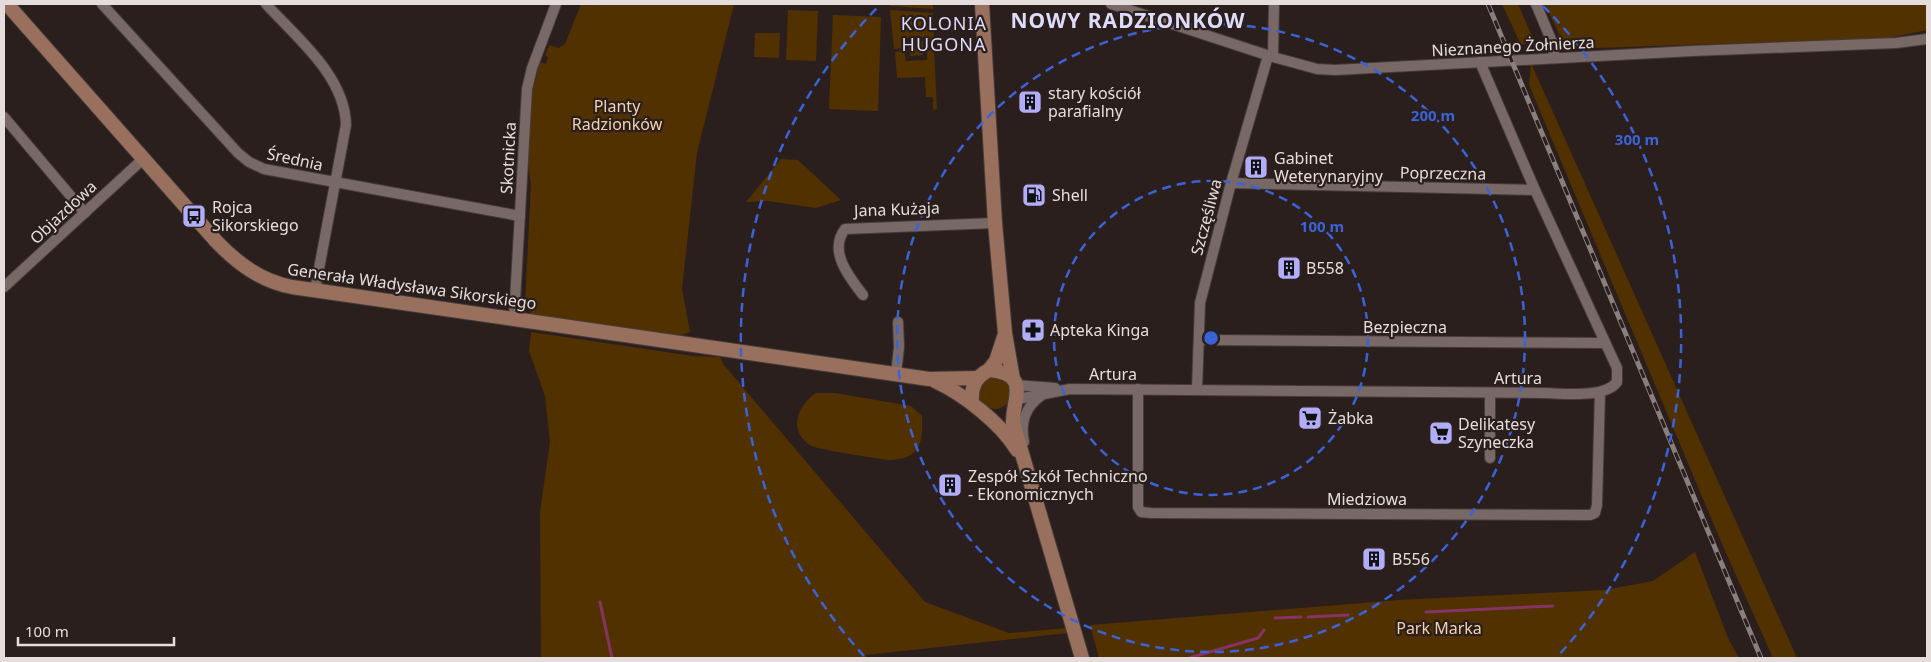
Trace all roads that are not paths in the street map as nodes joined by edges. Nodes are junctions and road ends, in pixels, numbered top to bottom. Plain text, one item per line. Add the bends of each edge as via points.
1 (102, 4) edge
2 (266, 4) edge
3 (556, 4) edge
4 (982, 4) edge
5 (1111, 4) edge
6 (1141, 4) edge
7 (1274, 4) edge
8 (1536, 4) edge
9 (9, 7) edge
10 (1141, 15) junction
11 (1927, 39) edge
12 (1271, 57) junction
13 (1555, 58) junction
14 (1480, 62) junction
15 (4, 117) edge
16 (143, 159) junction
17 (335, 182) junction
18 (1231, 183) junction
19 (1535, 190) junction
20 (85, 213) junction
21 (520, 216) junction
22 (995, 223) junction
23 (4, 287) edge
24 (315, 290) junction
25 (863, 295) dead end
26 (514, 319) junction
27 (898, 322) dead end
28 (1005, 334) junction
29 (1204, 340) dead end
30 (1605, 344) junction
31 (896, 374) junction
32 (984, 374) junction
33 (929, 379) junction
34 (1015, 382) junction
35 (1138, 389) junction
36 (1066, 390) junction
37 (1197, 390) junction
38 (1490, 392) junction
39 (1600, 392) junction
40 (1043, 394) junction
41 (972, 403) junction
42 (1016, 403) junction
43 (982, 414) junction
44 (1490, 458) dead end
45 (1026, 466) junction
46 (1082, 658) edge

1 - 17 street, Średnia via 243,158 264,169
2 - 17 street via 338,87 346,125
3 - 21 street, Skotnicka via 527,89
4 - 22 street
5 - 10 street, Nieznanego Żołnierza
6 - 10 street
7 - 12 street, Szczęśliwa
8 - 13 street
9 - 16 street, Generała Władysława Sikorskiego
10 - 12 street, Nieznanego Żołnierza
11 - 13 street, Nieznanego Żołnierza
12 - 14 street, Nieznanego Żołnierza via 1317,69 1335,70
12 - 18 street, Szczęśliwa
13 - 14 street, Nieznanego Żołnierza
14 - 19 street
15 - 20 street
16 - 20 street, Objazdowa
16 - 24 street, Generała Władysława Sikorskiego via 238,262 268,281
17 - 21 street, Średnia
17 - 24 street
18 - 19 street, Poprzeczna
18 - 37 street, Szczęśliwa via 1200,303
19 - 30 street
20 - 23 street, Objazdowa
21 - 26 street, Skotnicka
22 - 25 street, Jana Kużaja via 845,229 840,235 840,263
22 - 28 street
24 - 26 street, Generała Władysława Sikorskiego
26 - 31 street, Generała Władysława Sikorskiego
27 - 31 street
28 - 32 street via 996,361
28 - 34 street
29 - 30 street, Bezpieczna
30 - 39 street via 1618,376 1614,386
31 - 33 street, Generała Władysława Sikorskiego
32 - 33 street
32 - 34 street via 1006,374
32 - 41 street via 973,386
33 - 41 street
34 - 36 street, Artura
34 - 42 street
35 - 36 street, Artura
35 - 37 street, Artura
35 - 39 street, Miedziowa via 1138,507 1142,512 1587,515 1595,513 1597,505
36 - 40 street, Artura
37 - 38 street, Artura
38 - 39 street, Artura
38 - 44 street
40 - 42 street, Artura
40 - 45 street via 1030,405 1022,424
41 - 43 street
42 - 43 street via 1010,412 998,416
42 - 45 street via 1013,424
43 - 45 street via 1008,436
45 - 46 street

